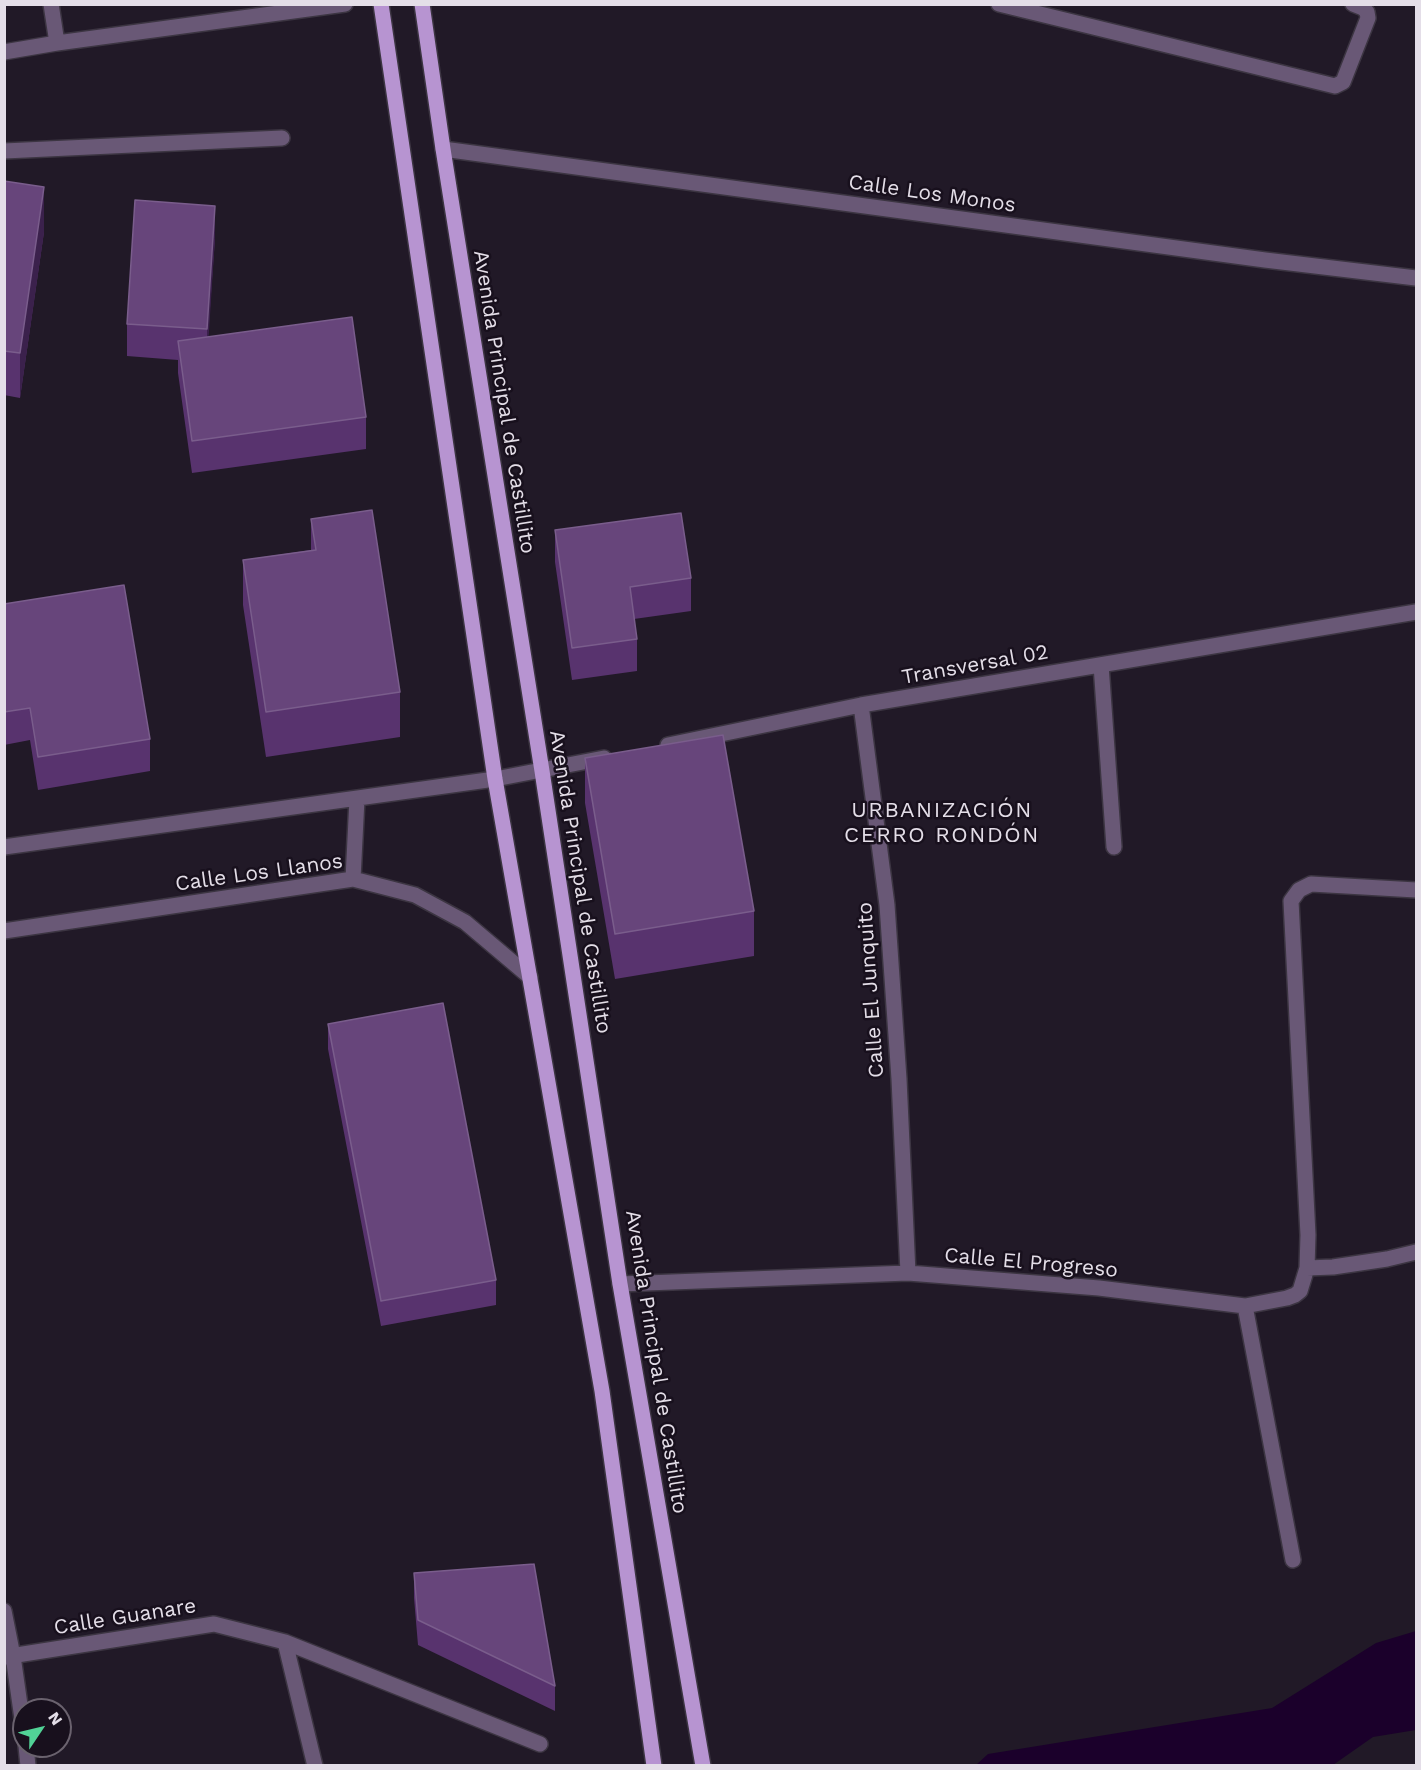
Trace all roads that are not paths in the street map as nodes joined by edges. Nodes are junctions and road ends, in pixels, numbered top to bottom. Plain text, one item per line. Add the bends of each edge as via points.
1 (51, 4) edge
2 (345, 4) edge
3 (381, 4) edge
4 (422, 4) edge
5 (999, 4) edge
6 (1353, 4) edge
7 (57, 43) junction
8 (4, 52) edge
9 (282, 138) dead end
10 (442, 149) junction
11 (4, 151) edge
12 (1416, 278) edge
13 (1416, 612) edge
14 (1101, 664) junction
15 (861, 705) junction
16 (656, 747) edge
17 (621, 754) edge
18 (542, 771) junction
19 (495, 779) junction
20 (357, 799) junction
21 (4, 847) edge
22 (1114, 847) dead end
23 (353, 879) junction
24 (1416, 890) edge
25 (4, 931) edge
26 (530, 977) junction
27 (1416, 1252) edge
28 (1307, 1268) junction
29 (908, 1273) junction
30 (620, 1284) junction
31 (1245, 1306) junction
32 (1293, 1560) dead end
33 (4, 1611) edge
34 (285, 1642) junction
35 (9, 1656) edge
36 (17, 1698) edge
37 (540, 1744) dead end
38 (315, 1766) edge
39 (654, 1766) edge
40 (703, 1766) edge

1 - 7 street
2 - 7 street
3 - 19 main road
4 - 10 main road, Avenida Principal de Castillito
5 - 6 street via 1335,86 1343,82 1368,18 1367,12
7 - 8 street
9 - 11 street
10 - 12 street, Calle Los Monos
10 - 18 main road, Avenida Principal de Castillito
13 - 14 street, Transversal 02
14 - 15 street, Transversal 02
14 - 22 street
15 - 16 street, Transversal 02
15 - 29 street, Calle El Junquito via 887,905
17 - 18 street
18 - 19 street
18 - 30 main road, Avenida Principal de Castillito
19 - 20 street
19 - 26 main road
20 - 21 street
20 - 23 street
23 - 25 street, Calle Los Llanos
23 - 26 street, Calle Los Llanos via 415,895 465,922
24 - 28 street via 1311,884 1299,890 1291,901
26 - 39 main road via 602,1391
27 - 28 street
28 - 31 street, Calle El Progreso via 1295,1295
29 - 30 street, Calle El Progreso
29 - 31 street, Calle El Progreso via 1099,1288
30 - 40 main road, Avenida Principal de Castillito
31 - 32 street
33 - 35 street
34 - 35 street, Calle Guanare via 214,1624
34 - 37 street, Calle Guanare
34 - 38 street
35 - 36 street

